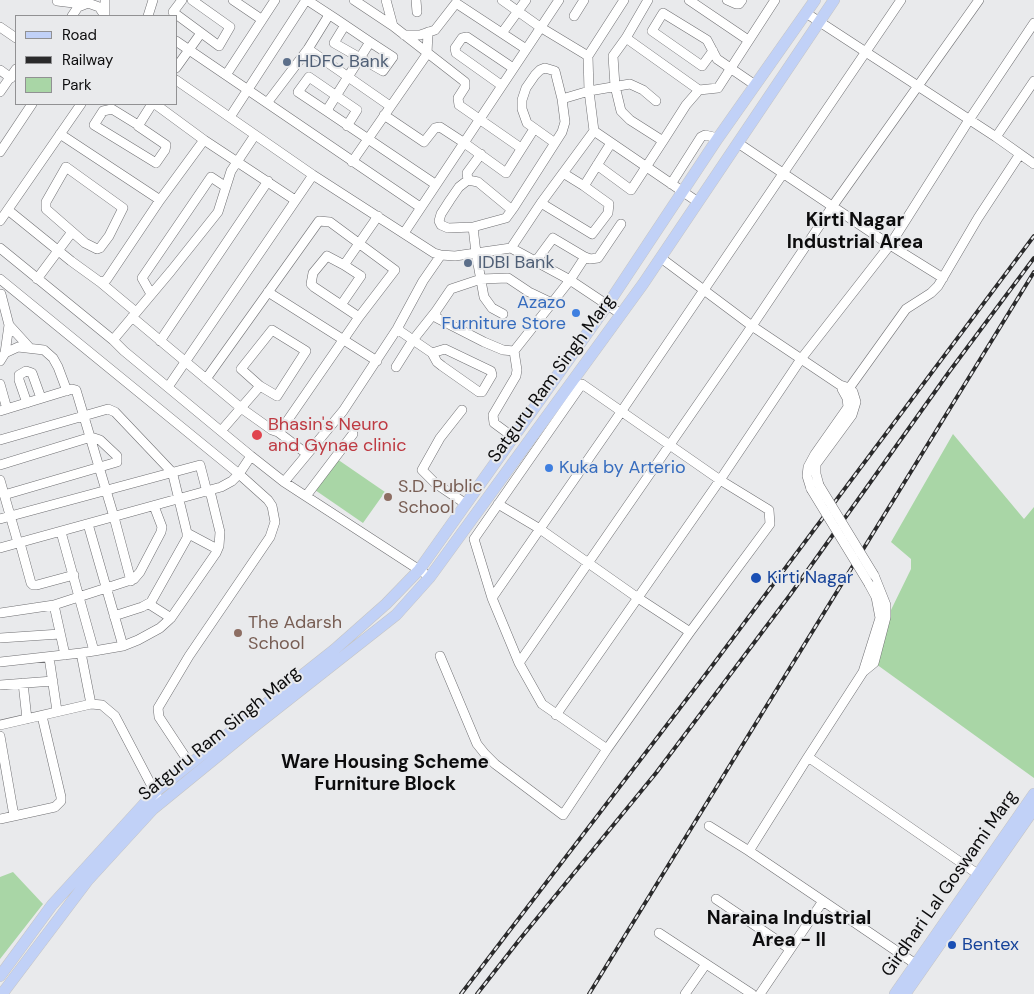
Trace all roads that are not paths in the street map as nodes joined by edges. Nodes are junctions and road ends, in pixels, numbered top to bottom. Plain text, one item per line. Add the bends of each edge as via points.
1 (57, 0) edge
2 (105, 0) edge
3 (153, 0) edge
4 (182, 0) edge
5 (192, 0) edge
6 (234, 0) edge
7 (275, 0) edge
8 (306, 0) edge
9 (354, 0) edge
10 (386, 0) edge
11 (416, 0) edge
12 (502, 0) edge
13 (526, 0) edge
14 (559, 0) edge
15 (584, 0) edge
16 (624, 0) edge
17 (648, 0) edge
18 (689, 0) edge
19 (727, 0) edge
20 (742, 0) edge
21 (775, 0) edge
22 (815, 0) edge
23 (834, 0) edge
24 (901, 0) edge
25 (979, 0) edge
26 (456, 2) edge
27 (88, 3) edge
28 (418, 12) dead end
29 (518, 12) junction
30 (806, 13) junction
31 (69, 15) edge
32 (71, 15) edge
33 (104, 15) edge
34 (105, 15) edge
35 (148, 15) edge
36 (177, 15) edge
37 (330, 15) junction
38 (178, 16) edge
39 (574, 16) dead end
40 (262, 19) junction
41 (820, 22) junction
42 (1034, 23) edge
43 (345, 25) junction
44 (393, 26) junction
45 (0, 27) edge
46 (540, 27) junction
47 (428, 32) junction
48 (201, 33) junction
49 (502, 33) junction
50 (404, 35) junction
51 (15, 37) edge
52 (626, 38) junction
53 (748, 40) junction
54 (178, 42) edge
55 (370, 42) junction
56 (308, 49) junction
57 (526, 49) junction
58 (190, 50) junction
59 (713, 50) junction
60 (864, 52) junction
61 (427, 54) junction
62 (588, 56) junction
63 (360, 58) junction
64 (178, 65) edge
65 (513, 68) junction
66 (730, 68) junction
67 (0, 70) edge
68 (15, 71) edge
69 (226, 75) junction
70 (348, 77) junction
71 (11, 78) junction
72 (178, 81) edge
73 (1034, 81) edge
74 (755, 84) junction
75 (501, 85) junction
76 (615, 86) junction
77 (918, 87) junction
78 (248, 90) junction
79 (699, 90) junction
80 (589, 91) junction
81 (0, 92) edge
82 (336, 96) junction
83 (562, 99) junction
84 (656, 101) dead end
85 (267, 103) junction
86 (31, 105) edge
87 (80, 105) edge
88 (152, 105) edge
89 (154, 105) edge
90 (390, 106) junction
91 (328, 112) junction
92 (384, 116) junction
93 (230, 117) junction
94 (479, 119) junction
95 (969, 120) junction
96 (138, 125) junction
97 (348, 126) junction
98 (534, 129) junction
99 (594, 131) junction
100 (60, 134) junction
101 (255, 135) junction
102 (996, 137) junction
103 (718, 138) junction
104 (368, 139) junction
105 (204, 140) junction
106 (663, 141) junction
107 (463, 142) junction
108 (555, 143) junction
109 (611, 143) junction
110 (738, 144) junction
111 (522, 147) junction
112 (0, 152) edge
113 (481, 154) junction
114 (1020, 154) junction
115 (238, 161) junction
116 (352, 162) junction
117 (1034, 164) edge
118 (597, 165) junction
119 (645, 167) junction
120 (783, 172) junction
121 (563, 173) junction
122 (313, 174) junction
123 (468, 180) junction
124 (268, 181) junction
125 (435, 184) junction
126 (671, 184) junction
127 (584, 186) junction
128 (226, 187) junction
129 (682, 191) junction
130 (160, 200) junction
131 (295, 200) junction
132 (698, 202) junction
133 (541, 203) junction
134 (832, 206) junction
135 (420, 207) junction
136 (8, 210) junction
137 (512, 210) junction
138 (378, 216) junction
139 (0, 221) edge
140 (621, 224) dead end
141 (473, 227) junction
142 (72, 232) junction
143 (404, 233) junction
144 (359, 243) junction
145 (890, 245) junction
146 (0, 248) edge
147 (511, 248) junction
148 (58, 250) junction
149 (476, 253) junction
150 (441, 255) junction
151 (585, 257) junction
152 (661, 258) junction
153 (536, 261) junction
154 (344, 265) junction
155 (942, 278) junction
156 (0, 279) edge
157 (37, 279) junction
158 (481, 279) junction
159 (570, 280) junction
160 (100, 282) junction
161 (703, 289) junction
162 (268, 292) junction
163 (0, 294) edge
164 (151, 294) junction
165 (552, 303) junction
166 (608, 304) junction
167 (341, 305) junction
168 (436, 310) junction
169 (503, 314) dead end
170 (621, 314) junction
171 (134, 315) junction
172 (359, 317) junction
173 (9, 325) junction
174 (752, 326) junction
175 (397, 328) junction
176 (113, 340) junction
177 (413, 340) junction
178 (160, 341) junction
179 (342, 341) junction
180 (29, 347) junction
181 (514, 351) junction
182 (432, 353) junction
183 (3, 357) edge
184 (801, 359) junction
185 (185, 361) junction
186 (377, 361) junction
187 (396, 368) dead end
188 (206, 379) junction
189 (578, 381) junction
190 (0, 384) edge
191 (260, 386) junction
192 (168, 387) junction
193 (845, 389) junction
194 (67, 390) junction
195 (42, 398) junction
196 (27, 403) junction
197 (241, 408) junction
198 (4, 410) edge
199 (462, 410) dead end
200 (621, 412) junction
201 (85, 416) junction
202 (221, 431) junction
203 (278, 432) junction
204 (353, 434) dead end
205 (91, 437) junction
206 (514, 437) junction
207 (0, 440) edge
208 (670, 444) junction
209 (307, 454) junction
210 (251, 456) junction
211 (0, 465) edge
212 (100, 467) junction
213 (171, 472) junction
214 (239, 474) junction
215 (0, 480) edge
216 (720, 480) junction
217 (284, 482) junction
218 (106, 490) junction
219 (209, 491) junction
220 (4, 495) junction
221 (306, 496) junction
222 (178, 500) junction
223 (466, 504) junction
224 (498, 504) junction
225 (154, 506) junction
226 (11, 516) junction
227 (114, 517) junction
228 (0, 519) edge
229 (88, 524) junction
230 (540, 529) junction
231 (61, 532) junction
232 (187, 533) junction
233 (19, 543) junction
234 (0, 548) edge
235 (217, 550) junction
236 (588, 564) junction
237 (419, 570) junction
238 (74, 575) junction
239 (430, 577) junction
240 (131, 580) junction
241 (106, 588) junction
242 (80, 597) junction
243 (492, 598) junction
244 (638, 598) junction
245 (149, 604) junction
246 (54, 605) junction
247 (0, 613) edge
248 (114, 616) junction
249 (171, 618) junction
250 (690, 632) junction
251 (60, 634) junction
252 (0, 638) edge
253 (123, 646) junction
254 (94, 651) junction
255 (81, 653) junction
256 (65, 655) junction
257 (440, 656) dead end
258 (49, 657) junction
259 (0, 662) edge
260 (519, 663) junction
261 (52, 681) junction
262 (23, 683) junction
263 (0, 685) edge
264 (91, 704) junction
265 (57, 711) junction
266 (556, 715) junction
267 (42, 716) junction
268 (27, 719) junction
269 (0, 725) edge
270 (0, 736) edge
271 (607, 749) junction
272 (808, 758) junction
273 (190, 764) junction
274 (155, 792) junction
275 (1034, 794) edge
276 (160, 804) junction
277 (1034, 809) edge
278 (14, 816) junction
279 (0, 819) edge
280 (709, 826) dead end
281 (749, 851) junction
282 (982, 877) junction
283 (716, 899) dead end
284 (823, 901) junction
285 (658, 933) dead end
286 (790, 949) junction
287 (706, 964) junction
288 (919, 966) junction
289 (0, 976) edge
290 (2, 994) edge
291 (685, 994) edge
292 (752, 994) edge
293 (760, 994) edge
294 (895, 994) edge
295 (905, 994) edge

1 - 27 street
1 - 31 street
2 - 34 street
3 - 35 street
4 - 36 street via 173,12
5 - 48 street via 230,27 219,46
6 - 40 street
7 - 40 street
8 - 37 street
8 - 78 street
9 - 44 street
10 - 44 street
11 - 28 street
12 - 29 street
13 - 29 street
14 - 46 street
15 - 39 street
16 - 62 street
17 - 52 street
18 - 53 street
19 - 20 street via 739,4
21 - 53 street
22 - 30 main road, Satguru Ram Singh Marg
23 - 41 main road, Satguru Ram Singh Marg
24 - 60 street
25 - 77 street
26 - 47 street via 435,30
26 - 49 street
27 - 32 street
27 - 33 street via 99,7
29 - 46 street
29 - 49 street
30 - 41 street
30 - 74 main road, Satguru Ram Singh Marg
37 - 43 street
37 - 56 street
38 - 48 street
40 - 69 street
41 - 60 street
41 - 110 main road, Satguru Ram Singh Marg
42 - 95 street
43 - 55 street
43 - 63 street via 334,43
44 - 50 street
45 - 51 street
46 - 57 street
46 - 62 street
47 - 50 street
47 - 61 street
48 - 58 street
49 - 57 street
50 - 61 street
52 - 76 street via 613,56
52 - 79 street
53 - 66 street
54 - 58 street
55 - 63 street
55 - 63 street via 393,57 383,71
56 - 70 street
56 - 85 street
57 - 65 street
58 - 64 street
58 - 69 street
59 - 59 street via 702,66 652,31 664,13 707,40
59 - 66 street via 716,57
60 - 77 street
60 - 120 street
61 - 90 street
61 - 94 street via 466,82 458,103
62 - 80 street
63 - 70 street
65 - 75 street
65 - 75 street via 466,37 462,38 455,48 456,53
66 - 74 street
66 - 79 street via 718,88
67 - 71 street
68 - 71 street
69 - 78 street
70 - 82 street
70 - 90 street
71 - 81 street
72 - 93 street
73 - 102 street
74 - 103 main road, Satguru Ram Singh Marg
75 - 94 street
76 - 80 street
76 - 84 street via 637,86
76 - 106 street via 624,116
77 - 95 street
77 - 134 street
78 - 85 street
78 - 93 street
79 - 106 street
80 - 83 street
80 - 99 street
82 - 91 street
82 - 91 street via 309,77 298,92
82 - 97 street via 357,110
83 - 98 street via 555,71 550,68 540,70 526,88 522,100 525,118
83 - 108 street via 564,122
85 - 116 street
86 - 112 street
87 - 100 street
88 - 96 street
89 - 105 street
90 - 92 street
91 - 97 street
92 - 104 street
92 - 107 street via 424,142 437,127
93 - 101 street
94 - 107 street
94 - 111 street
95 - 102 street
95 - 145 street
96 - 96 street via 166,145 156,163 94,125 103,111 112,109
97 - 104 street
98 - 108 street
98 - 111 street
99 - 109 street
99 - 121 street
100 - 130 street
100 - 136 street
101 - 115 street
101 - 122 street
102 - 114 street
103 - 126 street via 701,137
103 - 129 main road, Satguru Ram Singh Marg
104 - 116 street
104 - 125 street
105 - 115 street
105 - 130 street
106 - 119 street
107 - 113 street
107 - 125 street
108 - 137 street
109 - 118 street
109 - 119 street
110 - 120 street
110 - 132 main road, Satguru Ram Singh Marg
111 - 113 street via 506,173
113 - 123 street via 467,173
114 - 117 street
114 - 155 street
115 - 124 street
115 - 128 street
116 - 135 street
118 - 119 street via 631,190
118 - 127 street
119 - 126 street
120 - 134 street
120 - 161 street
121 - 127 street
121 - 133 street
122 - 131 street
122 - 138 street
123 - 137 street via 478,182
123 - 141 street via 450,200 439,221 448,228
124 - 131 street
124 - 178 street
125 - 135 street
126 - 129 street
127 - 133 street via 609,204 608,213 592,234
128 - 164 street via 218,212
128 - 164 street via 211,177 142,278
129 - 132 street
129 - 166 main road, Satguru Ram Singh Marg
130 - 160 street via 107,279
131 - 185 street
132 - 152 main road, Satguru Ram Singh Marg
133 - 147 street
134 - 145 street
134 - 174 street
135 - 143 street
136 - 139 street
136 - 148 street
137 - 141 street via 506,218
138 - 143 street
138 - 144 street
140 - 151 street via 598,258
141 - 149 street
142 - 142 street via 90,247 100,248 123,208 66,168 45,205
142 - 148 street
143 - 150 street
144 - 154 street
144 - 162 street via 330,222 319,221
144 - 172 street via 395,270
145 - 155 street
145 - 184 street
146 - 157 street
147 - 149 street
147 - 153 street
148 - 157 street
148 - 160 street
149 - 150 street
149 - 158 street
150 - 175 street
151 - 153 street via 553,238
151 - 159 street
152 - 161 street
152 - 170 main road, Satguru Ram Singh Marg
153 - 159 street
154 - 167 street via 361,276
154 - 167 street via 327,256 310,281
155 - 193 street via 931,293 906,309
156 - 214 street
157 - 176 street
158 - 165 street via 508,278
158 - 168 street via 454,287
158 - 169 street via 487,302
159 - 165 street
159 - 166 street
160 - 171 street
161 - 174 street
161 - 200 street
162 - 179 street
162 - 188 street
163 - 173 street
164 - 171 street
165 - 181 street
166 - 170 street
166 - 206 main road, Satguru Ram Singh Marg
167 - 172 street
168 - 177 street
168 - 181 street via 437,318 471,336 498,349
170 - 189 main road, Satguru Ram Singh Marg
171 - 176 street
171 - 178 street
172 - 179 street
173 - 180 street
173 - 183 street
174 - 184 street
174 - 208 street
175 - 177 street
175 - 186 street
176 - 192 street
177 - 182 street
177 - 187 street
178 - 185 street
179 - 186 street
179 - 203 street
180 - 183 street via 18,347
180 - 194 street via 44,350 53,358
181 - 206 street via 516,376 493,415 494,423
182 - 182 street via 437,362 479,392 492,375 491,371 445,349
184 - 193 street
184 - 216 street
185 - 188 street
185 - 192 street
186 - 209 street via 343,411
188 - 197 street
189 - 200 street
189 - 224 street
189 - 239 main road, Satguru Ram Singh Marg
190 - 198 street
191 - 191 street via 241,369 272,330 306,351 277,396
191 - 197 street
192 - 202 street
193 - 272 street, bridge via 848,407 815,454 807,476 872,579 880,618 863,672
194 - 195 street
194 - 201 street via 76,390
195 - 196 street
195 - 196 street via 32,373 21,373 19,380
196 - 198 street
197 - 202 street
197 - 203 street
199 - 223 street via 440,438 422,470
200 - 208 street
200 - 230 street
201 - 205 street
201 - 207 street
201 - 213 street via 108,409 115,412
202 - 210 street
203 - 209 street
204 - 221 street
205 - 211 street
205 - 212 street
205 - 212 street via 100,440 117,456 117,462
206 - 223 main road, Satguru Ram Singh Marg
208 - 216 street
208 - 236 street
209 - 217 street
210 - 214 street
210 - 217 street
212 - 218 street
212 - 220 street
213 - 218 street
213 - 219 street via 200,465
213 - 222 street
214 - 219 street via 228,484
214 - 273 street via 268,500 275,522 270,537 189,656 158,708 159,717
215 - 220 street
216 - 244 street
216 - 250 street via 769,510 770,524
217 - 221 street
218 - 226 street
218 - 227 street
219 - 222 street
219 - 235 street via 220,532
220 - 226 street
221 - 237 street
222 - 225 street
222 - 232 street
223 - 237 main road, Satguru Ram Singh Marg
224 - 230 street
224 - 243 street via 474,539
225 - 227 street
225 - 240 street via 161,532 140,572
226 - 228 street
226 - 233 street
227 - 229 street
227 - 240 street
229 - 231 street
229 - 241 street
230 - 236 street
230 - 243 street
231 - 233 street
231 - 238 street
232 - 235 street
232 - 245 street via 184,544
233 - 234 street
233 - 238 street via 33,585
235 - 249 street
236 - 244 street
236 - 260 street
237 - 239 street
237 - 273 main road, Satguru Ram Singh Marg via 334,650
238 - 242 street
239 - 276 main road, Satguru Ram Singh Marg via 396,615
240 - 241 street
241 - 242 street
241 - 248 street
242 - 246 street
242 - 254 street
243 - 260 street
244 - 250 street
244 - 266 street
245 - 248 street
245 - 249 street
246 - 247 street
246 - 251 street
248 - 253 street
249 - 253 street via 150,635
250 - 271 street
251 - 252 street
251 - 256 street
253 - 254 street
254 - 255 street
255 - 256 street
255 - 264 street
256 - 258 street
257 - 271 street via 477,744 495,764 562,815
258 - 259 street
258 - 261 street
260 - 266 street via 542,704
261 - 262 street
261 - 265 street
262 - 263 street
262 - 268 street
264 - 265 street
264 - 274 street via 102,705 115,716
265 - 267 street
266 - 271 street
267 - 268 street
267 - 278 street via 61,801 55,807
268 - 269 street
270 - 278 street
272 - 281 street
272 - 282 street
273 - 274 main road, Satguru Ram Singh Marg
274 - 276 street
274 - 289 main road, Satguru Ram Singh Marg via 52,906
275 - 282 main road, Girdhari Lal Goswami Marg
276 - 290 main road, Satguru Ram Singh Marg via 88,880
277 - 282 main road, Girdhari Lal Goswami Marg
278 - 279 street
280 - 281 street
281 - 284 street
282 - 288 main road, Girdhari Lal Goswami Marg
283 - 286 street
284 - 286 street
284 - 288 street
285 - 287 street
286 - 293 street
287 - 291 street
287 - 292 street
288 - 294 main road, Girdhari Lal Goswami Marg
288 - 295 main road, Girdhari Lal Goswami Marg

